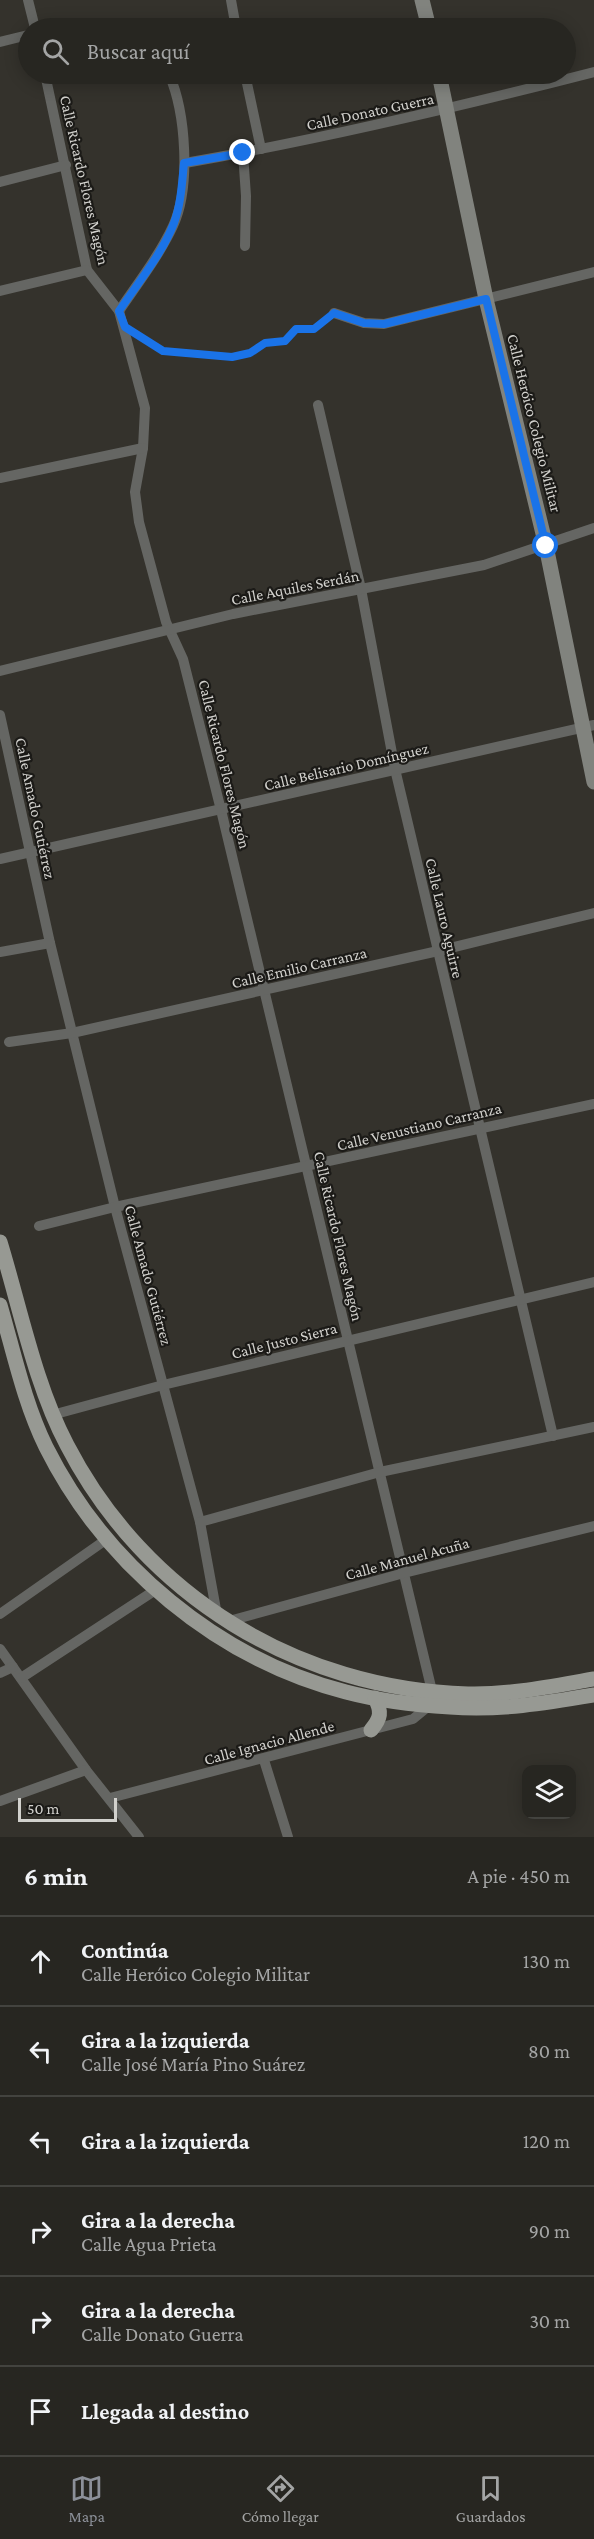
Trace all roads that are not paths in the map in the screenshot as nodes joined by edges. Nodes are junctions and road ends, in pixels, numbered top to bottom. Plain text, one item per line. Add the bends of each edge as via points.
1 (28, 0) edge
2 (231, 0) edge
3 (422, 0) edge
4 (32, 18) edge
5 (234, 18) edge
6 (426, 18) edge
7 (18, 38) edge
8 (0, 42) edge
9 (594, 72) edge
10 (576, 77) edge
11 (47, 84) edge
12 (172, 84) edge
13 (247, 84) edge
14 (441, 84) edge
15 (546, 84) edge
16 (447, 109) junction
17 (261, 149) junction
18 (243, 153) junction
19 (184, 163) junction
20 (66, 165) junction
21 (0, 182) edge
22 (245, 246) dead end
23 (87, 270) junction
24 (594, 272) edge
25 (0, 291) edge
26 (486, 299) junction
27 (119, 311) junction
28 (334, 313) road end
29 (318, 405) dead end
30 (143, 448) junction
31 (0, 478) edge
32 (594, 528) edge
33 (546, 546) junction
34 (361, 589) junction
35 (170, 629) junction
36 (0, 671) edge
37 (0, 715) edge
38 (588, 727) edge
39 (395, 770) junction
40 (594, 782) edge
41 (221, 810) junction
42 (30, 853) junction
43 (0, 859) edge
44 (594, 913) edge
45 (50, 943) junction
46 (438, 951) junction
47 (0, 952) edge
48 (264, 990) junction
49 (72, 1033) junction
50 (9, 1042) dead end
51 (594, 1104) edge
52 (480, 1127) junction
53 (308, 1167) junction
54 (115, 1207) junction
55 (39, 1226) dead end
56 (0, 1242) edge
57 (594, 1282) edge
58 (520, 1298) junction
59 (0, 1305) edge
60 (3, 1328) edge
61 (349, 1340) junction
62 (163, 1385) junction
63 (52, 1414) junction
64 (594, 1427) edge
65 (553, 1436) junction
66 (380, 1472) junction
67 (200, 1522) junction
68 (594, 1526) edge
69 (106, 1539) junction
70 (404, 1573) junction
71 (157, 1589) junction
72 (0, 1614) edge
73 (223, 1618) junction
74 (0, 1649) edge
75 (13, 1667) junction
76 (0, 1673) edge
77 (21, 1678) junction
78 (594, 1679) edge
79 (594, 1695) edge
80 (375, 1698) junction
81 (431, 1698) junction
82 (371, 1730) junction
83 (264, 1760) junction
84 (86, 1770) junction
85 (110, 1798) junction
86 (0, 1801) edge
87 (139, 1837) edge
88 (288, 1837) edge

1 - 4 street
2 - 5 street
3 - 6 main road
7 - 8 street
9 - 10 street, Calle Donato Guerra
11 - 20 street, Calle Ricardo Flores Magón
12 - 19 street via 180,111
13 - 17 street
14 - 16 main road, Calle Heróico Colegio Militar
15 - 16 street, Calle Donato Guerra
16 - 17 street, Calle Donato Guerra
16 - 26 main road, Calle Heróico Colegio Militar
17 - 18 street, Calle Donato Guerra
18 - 19 street, Calle Donato Guerra
18 - 22 street
19 - 27 street via 174,225
20 - 21 street
20 - 23 street, Calle Ricardo Flores Magón
23 - 25 street
23 - 27 street, Calle Ricardo Flores Magón
24 - 26 street
26 - 28 street via 384,324 364,323
26 - 33 main road, Calle Heróico Colegio Militar
27 - 30 street, Calle Ricardo Flores Magón via 145,408
29 - 34 street, Calle Lauro Aguirre
30 - 31 street
30 - 35 street, Calle Ricardo Flores Magón via 136,476 136,506
32 - 33 street, Calle Aquiles Serdán
33 - 34 street, Calle Aquiles Serdán via 484,565
33 - 38 main road, Calle Heróico Colegio Militar
34 - 35 street, Calle Aquiles Serdán
34 - 39 street, Calle Lauro Aguirre
35 - 36 street, Calle Aquiles Serdán
35 - 41 street, Calle Ricardo Flores Magón via 183,659
37 - 42 street, Calle Amado Gutiérrez
38 - 39 street, Calle Belisario Domínguez
38 - 40 main road, Calle Heróico Colegio Militar
39 - 41 street, Calle Belisario Domínguez
39 - 46 street, Calle Lauro Aguirre
41 - 42 street, Calle Belisario Domínguez
41 - 48 street, Calle Ricardo Flores Magón
42 - 43 street, Calle Belisario Domínguez
42 - 45 street, Calle Amado Gutiérrez
44 - 46 street, Calle Emilio Carranza
45 - 47 street
45 - 49 street, Calle Amado Gutiérrez
46 - 48 street, Calle Emilio Carranza
46 - 52 street, Calle Lauro Aguirre
48 - 49 street, Calle Emilio Carranza
48 - 53 street, Calle Ricardo Flores Magón
49 - 50 street, Calle Emilio Carranza
49 - 54 street, Calle Amado Gutiérrez
51 - 52 street, Calle Venustiano Carranza
52 - 53 street, Calle Venustiano Carranza
52 - 58 street, Calle Lauro Aguirre
53 - 54 street, Calle Venustiano Carranza
53 - 61 street, Calle Ricardo Flores Magón
54 - 55 street, Calle Venustiano Carranza
54 - 62 street, Calle Amado Gutiérrez
56 - 63 main road
57 - 58 street, Calle Justo Sierra
58 - 61 street, Calle Justo Sierra
58 - 65 street, Calle Lauro Aguirre
59 - 60 main road
60 - 69 main road via 46,1448
61 - 62 street, Calle Justo Sierra
61 - 66 street, Calle Ricardo Flores Magón
62 - 63 street, Calle Justo Sierra
62 - 67 street, Calle Amado Gutiérrez
63 - 73 main road via 82,1474 127,1534 168,1578
64 - 65 street
65 - 66 street
66 - 67 street
66 - 70 street, Calle Ricardo Flores Magón
67 - 73 street, Calle Amado Gutiérrez
68 - 70 street, Calle Manuel Acuña
69 - 71 main road
69 - 72 street
70 - 73 street, Calle Manuel Acuña
70 - 81 street, Calle Ricardo Flores Magón
71 - 77 street
71 - 80 main road via 198,1622 252,1655 311,1681
73 - 81 main road via 258,1639 316,1664
74 - 75 street
75 - 76 street
75 - 77 street
77 - 84 street
78 - 81 main road via 531,1690
79 - 81 main road via 537,1704 469,1708
80 - 81 main road
80 - 82 main road via 381,1716
81 - 82 street, Calle Ignacio Allende via 413,1719
82 - 83 street, Calle Ignacio Allende
83 - 85 street, Calle Ignacio Allende
83 - 88 street
84 - 85 street
84 - 86 street
85 - 87 street

